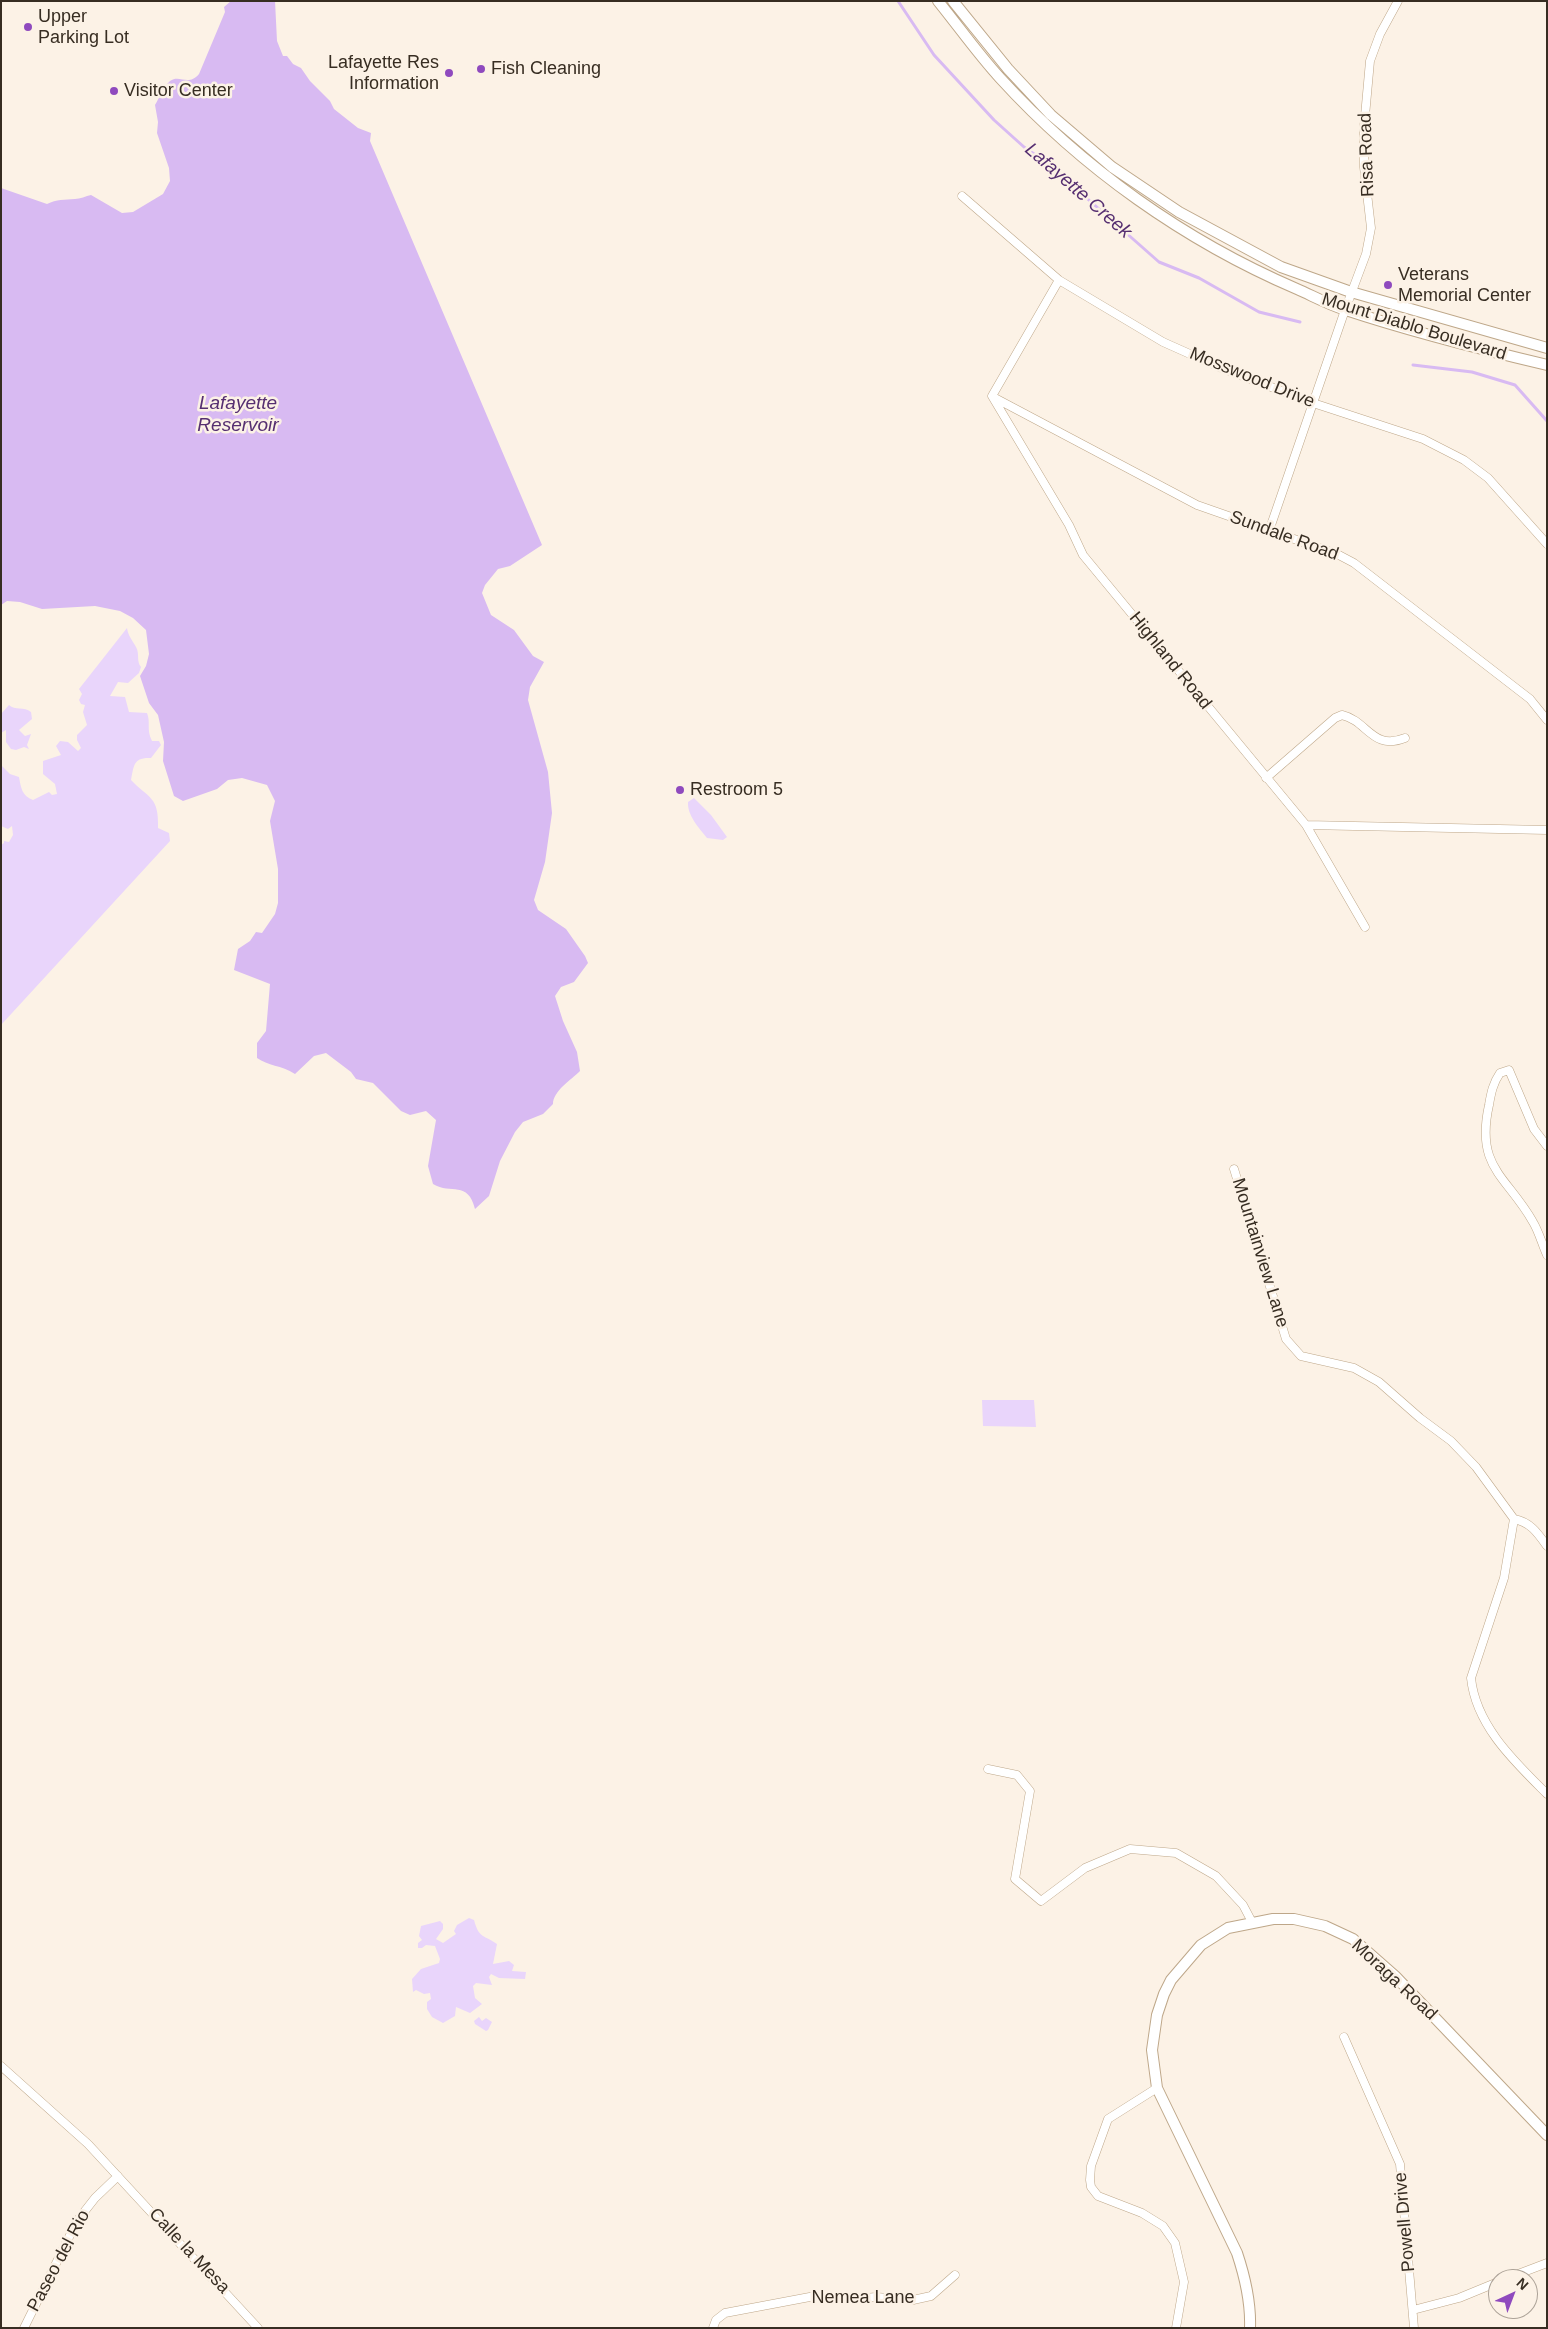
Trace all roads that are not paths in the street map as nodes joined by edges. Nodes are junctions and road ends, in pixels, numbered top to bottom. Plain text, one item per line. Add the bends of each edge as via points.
1 (938, 1) edge
2 (953, 1) edge
3 (1398, 1) edge
4 (962, 196) dead end
5 (1059, 280) junction
6 (1351, 292) junction
7 (1344, 310) junction
8 (1547, 348) edge
9 (1547, 365) edge
10 (992, 396) junction
11 (1313, 403) junction
12 (1268, 531) junction
13 (1547, 544) edge
14 (1547, 720) edge
15 (1405, 738) dead end
16 (1266, 778) junction
17 (1306, 825) junction
18 (1547, 830) edge
19 (1365, 927) dead end
20 (1547, 1146) edge
21 (1234, 1169) dead end
22 (1547, 1255) edge
23 (1514, 1519) junction
24 (1547, 1546) edge
25 (988, 1769) dead end
26 (1547, 1794) edge
27 (1252, 1922) junction
28 (1344, 2037) dead end
29 (1, 2066) edge
30 (1157, 2088) junction
31 (1547, 2135) edge
32 (118, 2176) junction
33 (1547, 2263) edge
34 (1531, 2269) edge
35 (955, 2275) dead end
36 (1488, 2286) edge
37 (1413, 2310) junction
38 (24, 2328) edge
39 (258, 2328) edge
40 (713, 2328) edge
41 (1176, 2328) edge
42 (1250, 2328) edge
43 (1414, 2328) edge

1 - 7 main road, Mount Diablo Boulevard via 1000,77 1046,124 1106,175 1182,230 1258,272
2 - 6 main road, Mount Diablo Boulevard via 1008,69 1051,115 1112,167 1179,212 1263,259
3 - 6 street, Risa Road via 1370,61 1364,167 1372,228
4 - 5 street, Mosswood Drive
5 - 10 street
5 - 11 street, Mosswood Drive via 1163,342
6 - 7 street, Risa Road
6 - 8 main road, Mount Diablo Boulevard
7 - 9 main road, Mount Diablo Boulevard
7 - 11 street, Risa Road
10 - 12 street, Sundale Road via 1198,505
10 - 16 street, Highland Road via 1069,525 1083,555
11 - 12 street, Risa Road
11 - 13 street, Mosswood Drive via 1423,439 1464,460 1488,478
12 - 14 street, Sundale Road via 1337,554 1354,563 1530,699
15 - 16 street via 1390,742 1380,740 1342,715
16 - 17 street, Highland Road
17 - 18 street
17 - 19 street, Highland Road
20 - 22 street via 1534,1129 1509,1070 1500,1073 1494,1081 1486,1119 1488,1154 1499,1177 1533,1222
21 - 23 street, Mountainview Lane via 1286,1339 1300,1356 1354,1368 1379,1382 1451,1441 1476,1467
23 - 24 street via 1525,1521
23 - 26 street via 1504,1578 1471,1678 1472,1694 1511,1759
25 - 27 street via 1017,1775 1030,1791 1015,1879 1041,1902 1085,1868 1130,1849 1176,1853 1216,1876 1243,1905
27 - 30 main road, Moraga Road via 1228,1928 1208,1939 1171,1980 1157,2015 1153,2038
27 - 31 main road, Moraga Road via 1272,1918 1294,1919 1325,1926 1352,1939 1395,1976
28 - 37 street, Powell Drive via 1400,2164
29 - 32 street, Calle la Mesa via 88,2144
30 - 41 street via 1108,2119 1091,2166 1090,2180 1098,2196 1142,2212 1163,2226 1175,2244 1184,2282
30 - 42 main road, Moraga Road via 1237,2253 1246,2285
32 - 38 street, Paseo del Rio via 77,2221
32 - 39 street, Calle la Mesa
33 - 34 street
35 - 40 street, Nemea Lane via 931,2296 913,2300 876,2297 841,2300 815,2296 725,2314 716,2320
36 - 37 street via 1459,2298
37 - 43 street, Powell Drive

